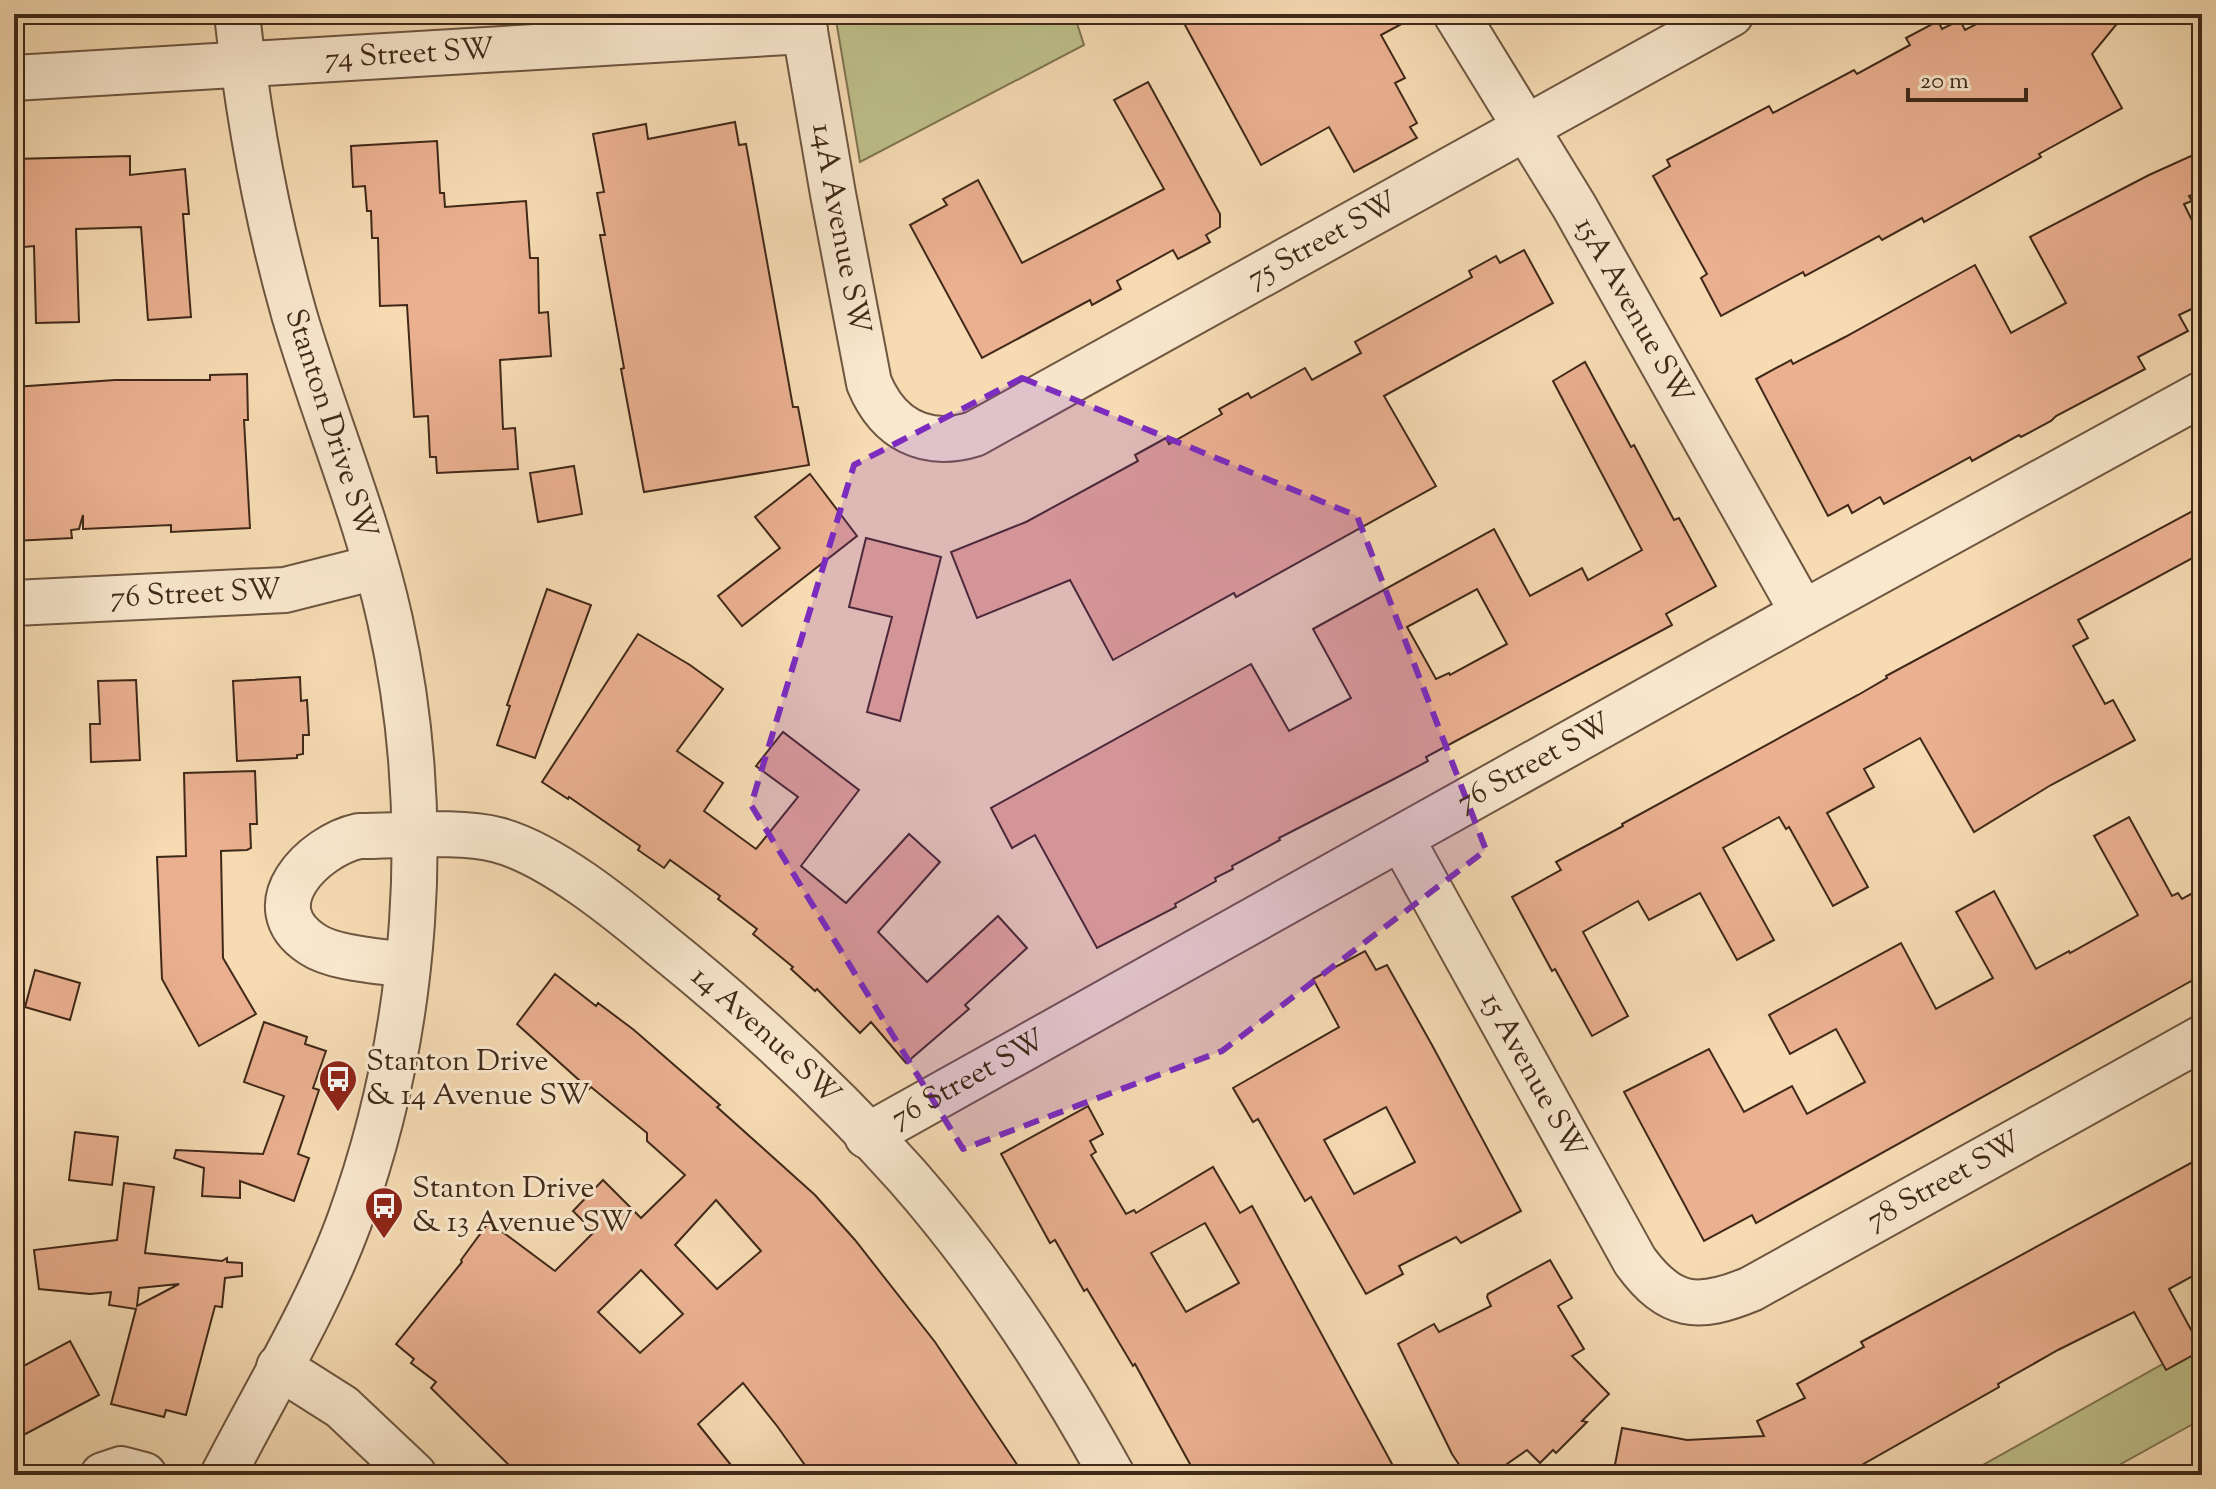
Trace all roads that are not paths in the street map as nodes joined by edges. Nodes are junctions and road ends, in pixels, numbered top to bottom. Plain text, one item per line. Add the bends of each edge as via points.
1 (237, 14) edge
2 (1456, 14) edge
3 (1731, 14) edge
4 (803, 23) edge
5 (242, 66) junction
6 (14, 78) edge
7 (1526, 127) junction
8 (2202, 394) edge
9 (907, 430) joint
10 (376, 567) junction
11 (14, 603) edge
12 (1803, 613) junction
13 (414, 836) junction
14 (1401, 838) junction
15 (407, 965) junction
16 (2202, 1038) edge
17 (867, 1136) junction
18 (1681, 1301) joint
19 (279, 1367) junction
20 (103, 1475) edge
21 (144, 1475) edge
22 (223, 1475) edge
23 (414, 1475) edge
24 (1112, 1475) edge

1 - 5 street, Stanton Drive SW
2 - 7 street, 15A Avenue SW
3 - 7 street, 75 Street SW
4 - 5 street, 74 Street SW
4 - 9 street, 14A Avenue SW via 864,364 878,405
5 - 6 street, 74 Street SW
5 - 10 street, Stanton Drive SW via 273,235
7 - 9 street, 75 Street SW via 974,434 930,439
7 - 12 street, 15A Avenue SW
8 - 12 street, 76 Street SW
10 - 11 street, 76 Street SW via 285,590
10 - 13 street, Stanton Drive SW via 404,698
12 - 14 street, 76 Street SW
13 - 15 street, Stanton Drive SW
13 - 15 street via 344,839 301,872 289,892 288,906 301,936 314,946
13 - 17 street, 14 Avenue SW via 498,840 568,876 711,985
14 - 17 street, 76 Street SW
14 - 18 street, 15 Avenue SW via 1635,1261 1655,1286
15 - 19 street, Stanton Drive SW via 385,1107 358,1196 321,1287
16 - 18 street, 78 Street SW via 1751,1289 1711,1303
17 - 24 street, 14 Avenue SW via 907,1177 1004,1301 1077,1411
19 - 22 street, Stanton Drive SW
19 - 23 street via 342,1407
20 - 21 street via 121,1469

